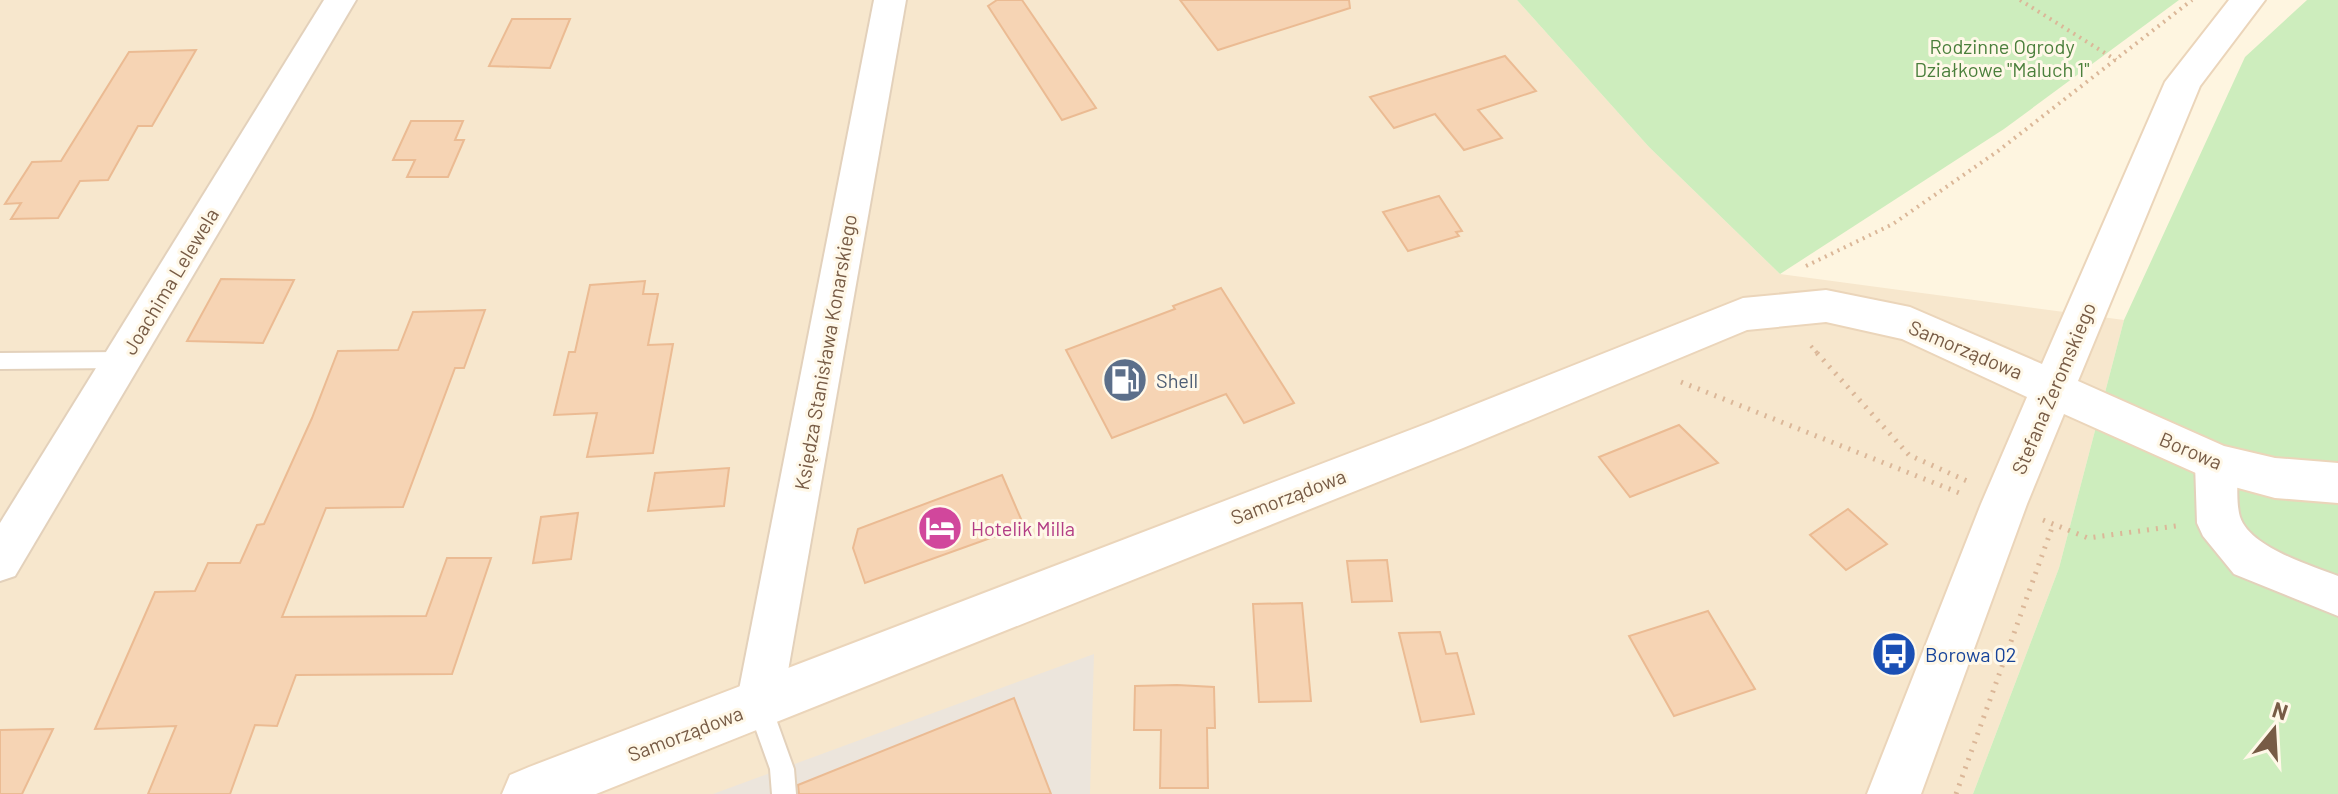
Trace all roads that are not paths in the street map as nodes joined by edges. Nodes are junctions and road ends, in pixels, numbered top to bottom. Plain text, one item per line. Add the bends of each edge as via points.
1 (340, 0) edge
2 (890, 0) edge
3 (2248, 0) edge
4 (122, 360) junction
5 (0, 361) edge
6 (2054, 387) junction
7 (2216, 463) junction
8 (2338, 483) edge
9 (0, 562) edge
10 (2338, 596) edge
11 (759, 705) junction
12 (529, 794) edge
13 (784, 794) edge
14 (1894, 794) edge

1 - 4 street, Joachima Lelewela
2 - 11 street, Księdza Stanisława Konarskiego
3 - 6 street, Stefana Żeromskiego via 2183,82
4 - 5 lane
4 - 9 street, Joachima Lelewela
6 - 7 street, Borowa
6 - 11 street, Samorządowa via 1910,324 1826,306 1743,314
6 - 14 street, Stefana Żeromskiego
7 - 8 street, Borowa via 2275,478
7 - 10 street via 2218,523 2249,560
11 - 12 street, Samorządowa
11 - 13 lane via 782,769

